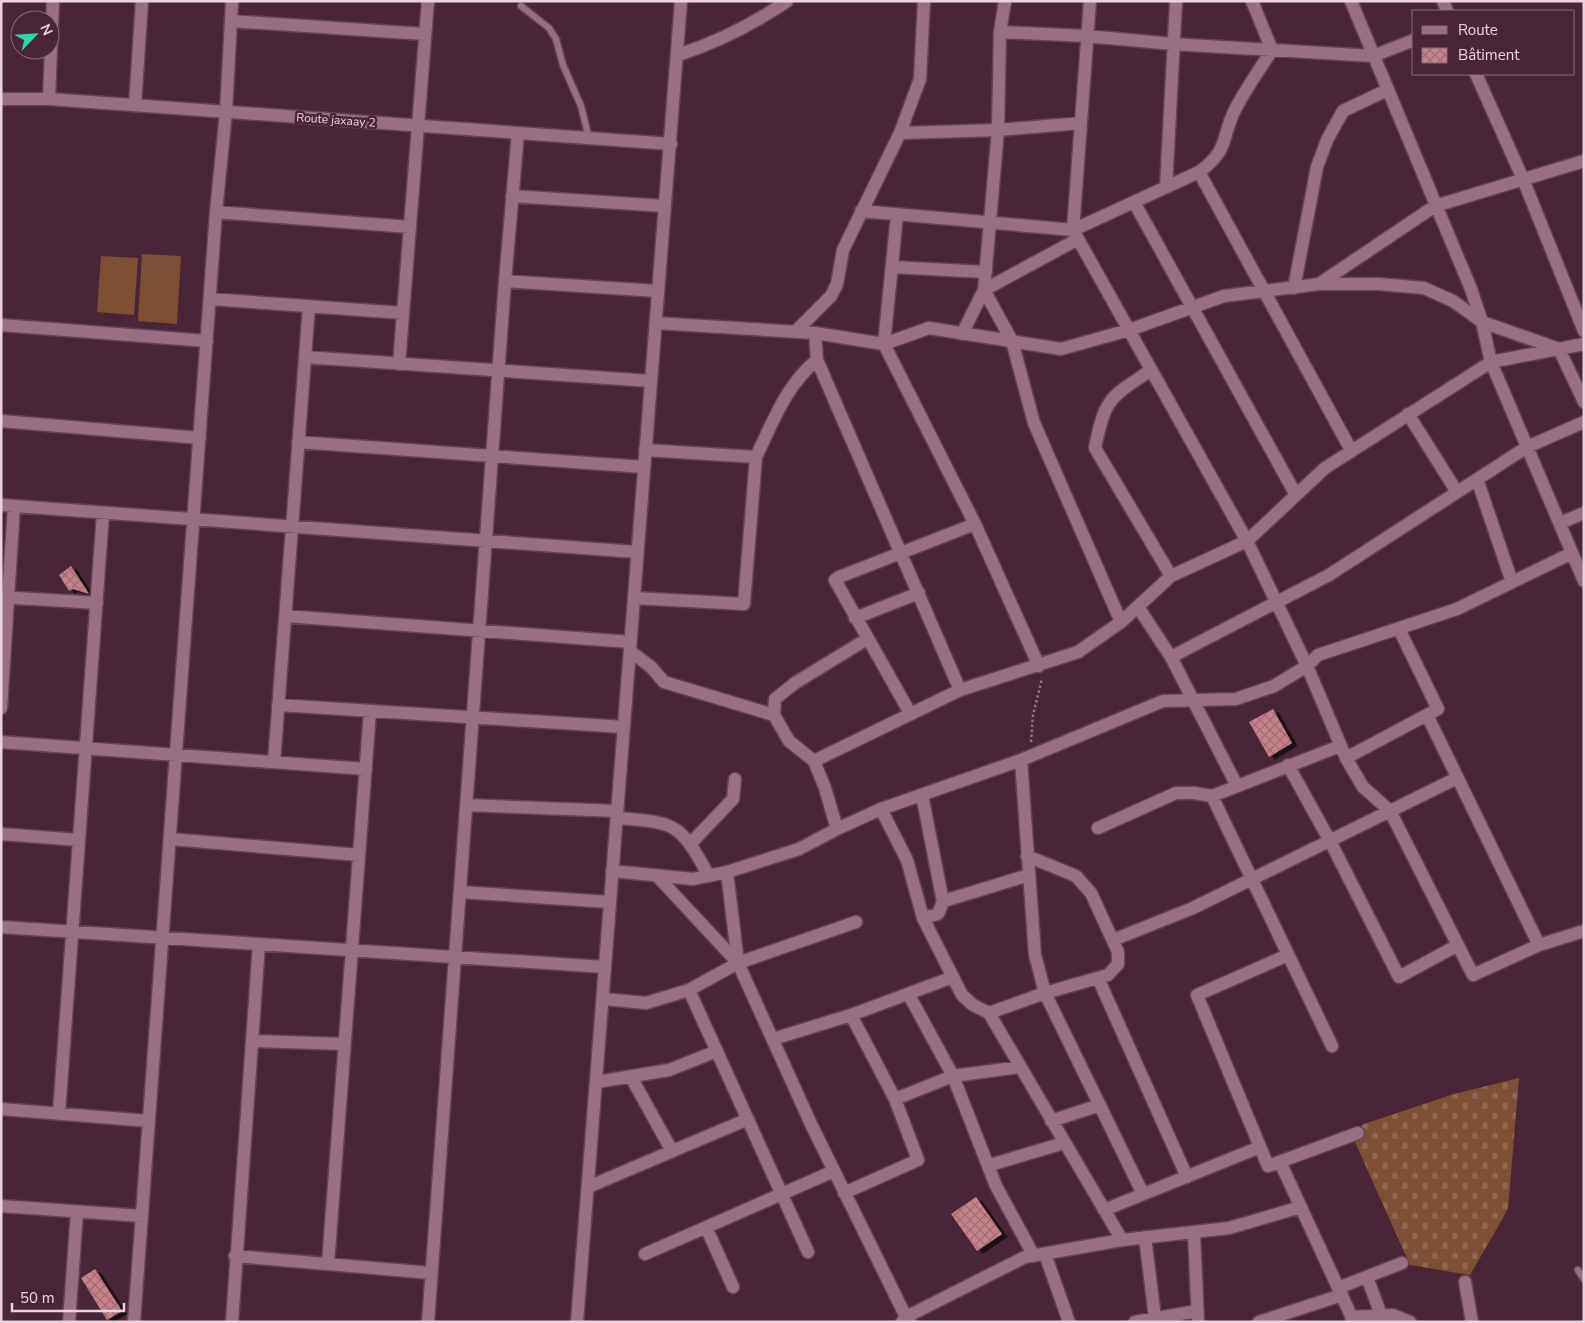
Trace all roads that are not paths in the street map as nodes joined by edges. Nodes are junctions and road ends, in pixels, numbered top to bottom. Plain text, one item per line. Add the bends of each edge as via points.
1 (53, 1) edge
2 (142, 1) edge
3 (232, 1) edge
4 (428, 1) edge
5 (682, 1) edge
6 (787, 1) edge
7 (924, 1) edge
8 (1004, 1) edge
9 (1090, 1) edge
10 (1252, 1) edge
11 (1351, 1) edge
12 (1176, 2) edge
13 (521, 6) dead end
14 (231, 20) junction
15 (1000, 32) junction
16 (424, 34) junction
17 (1087, 36) junction
18 (1412, 41) edge
19 (1174, 44) junction
20 (1272, 50) junction
21 (678, 55) junction
22 (1374, 56) junction
23 (1476, 75) edge
24 (1387, 90) junction
25 (1, 99) edge
26 (49, 99) junction
27 (135, 105) junction
28 (226, 112) junction
29 (1081, 123) junction
30 (419, 126) junction
31 (998, 130) junction
32 (518, 133) junction
33 (900, 133) junction
34 (589, 138) junction
35 (671, 144) junction
36 (1584, 161) edge
37 (1199, 172) junction
38 (1523, 179) junction
39 (1166, 187) junction
40 (512, 196) junction
41 (1134, 202) junction
42 (664, 206) junction
43 (1435, 206) junction
44 (861, 211) junction
45 (216, 212) junction
46 (897, 215) junction
47 (991, 223) junction
48 (410, 227) junction
49 (1075, 234) junction
50 (892, 267) junction
51 (986, 272) junction
52 (505, 281) junction
53 (1319, 284) junction
54 (1294, 288) junction
55 (658, 290) junction
56 (984, 290) junction
57 (1265, 291) junction
58 (210, 299) junction
59 (309, 306) junction
60 (1192, 308) junction
61 (403, 313) junction
62 (1482, 322) junction
63 (656, 323) junction
64 (1, 325) edge
65 (1129, 330) junction
66 (796, 331) junction
67 (1584, 331) edge
68 (816, 332) junction
69 (962, 334) junction
70 (207, 341) junction
71 (1012, 342) junction
72 (884, 344) junction
73 (1584, 344) edge
74 (1559, 349) junction
75 (305, 357) junction
76 (816, 360) junction
77 (1491, 362) junction
78 (399, 364) junction
79 (1150, 370) junction
80 (499, 371) junction
81 (650, 381) junction
82 (1584, 402) edge
83 (1408, 414) junction
84 (1, 421) edge
85 (1584, 422) edge
86 (200, 438) junction
87 (298, 442) junction
88 (1527, 447) junction
89 (645, 450) junction
90 (1352, 450) junction
91 (492, 456) junction
92 (756, 457) junction
93 (644, 467) junction
94 (1476, 479) junction
95 (1457, 492) junction
96 (1296, 495) junction
97 (1, 505) edge
98 (14, 506) junction
99 (103, 513) junction
100 (1584, 513) edge
101 (193, 519) junction
102 (1560, 523) junction
103 (975, 524) junction
104 (293, 527) junction
105 (486, 541) junction
106 (1246, 541) junction
107 (637, 552) junction
108 (902, 553) junction
109 (1572, 553) junction
110 (1171, 576) junction
111 (1584, 581) edge
112 (1512, 582) junction
113 (919, 593) junction
114 (5, 598) edge
115 (635, 598) junction
116 (97, 603) junction
117 (1277, 603) junction
118 (1138, 607) junction
119 (285, 616) junction
120 (855, 618) junction
121 (1121, 622) junction
122 (1399, 629) junction
123 (479, 631) junction
124 (867, 639) junction
125 (630, 647) junction
126 (1171, 657) junction
127 (1043, 665) junction
128 (1307, 666) junction
129 (2, 687) edge
130 (960, 690) junction
131 (1193, 702) junction
132 (278, 705) junction
133 (1, 708) edge
134 (370, 711) junction
135 (910, 714) junction
136 (774, 715) junction
137 (1427, 715) junction
138 (473, 718) junction
139 (624, 727) junction
140 (1, 742) edge
141 (1340, 746) junction
142 (86, 748) junction
143 (176, 755) junction
144 (1026, 758) junction
145 (1346, 758) junction
146 (814, 761) junction
147 (274, 762) junction
148 (1288, 765) junction
149 (366, 769) junction
150 (1458, 778) junction
151 (735, 779) dead end
152 (1238, 786) junction
153 (922, 795) junction
154 (1212, 796) junction
155 (466, 805) junction
156 (881, 809) junction
157 (1390, 811) junction
158 (617, 814) junction
159 (1098, 828) dead end
160 (837, 829) junction
161 (1, 834) edge
162 (79, 840) junction
163 (170, 840) junction
164 (1330, 841) junction
165 (691, 843) junction
166 (359, 855) junction
167 (1027, 856) junction
168 (612, 871) junction
169 (727, 872) junction
170 (1029, 875) junction
171 (657, 876) junction
172 (709, 876) junction
173 (1252, 879) junction
174 (460, 892) junction
175 (610, 902) junction
176 (943, 902) junction
177 (923, 918) junction
178 (856, 922) dead end
179 (1, 927) edge
180 (1584, 931) edge
181 (72, 932) junction
182 (162, 938) junction
183 (1113, 940) junction
184 (259, 944) junction
185 (1538, 944) junction
186 (1458, 945) junction
187 (352, 950) junction
188 (1288, 955) junction
189 (455, 957) junction
190 (738, 963) junction
191 (605, 967) junction
192 (953, 977) junction
193 (1098, 978) junction
194 (689, 990) junction
195 (1045, 993) junction
196 (909, 995) junction
197 (604, 999) junction
198 (989, 1013) junction
199 (852, 1015) junction
200 (773, 1039) junction
201 (252, 1041) junction
202 (345, 1044) junction
203 (1332, 1046) dead end
204 (717, 1051) junction
205 (1020, 1066) junction
206 (631, 1076) junction
207 (953, 1076) junction
208 (597, 1082) junction
209 (895, 1099) junction
210 (1100, 1105) junction
211 (1, 1109) edge
212 (59, 1113) junction
213 (748, 1120) junction
214 (1051, 1120) junction
215 (149, 1121) junction
216 (1358, 1133) dead end
217 (1064, 1143) junction
218 (1260, 1148) junction
219 (672, 1151) junction
220 (1280, 1162) junction
221 (990, 1165) junction
222 (834, 1171) junction
223 (1187, 1177) junction
224 (588, 1187) junction
225 (844, 1193) junction
226 (782, 1194) junction
227 (1143, 1194) junction
228 (1, 1206) edge
229 (1301, 1207) junction
230 (1104, 1210) junction
231 (76, 1212) junction
232 (142, 1216) junction
233 (706, 1227) junction
234 (1194, 1232) junction
235 (1144, 1238) junction
236 (1122, 1240) junction
237 (808, 1252) dead end
238 (645, 1254) dead end
239 (1040, 1255) junction
240 (236, 1256) junction
241 (1402, 1263) dead end
242 (328, 1264) junction
243 (1578, 1270) dead end
244 (431, 1274) junction
245 (1367, 1277) junction
246 (1584, 1279) edge
247 (1465, 1282) dead end
248 (733, 1287) dead end
249 (1340, 1292) junction
250 (1198, 1316) edge
251 (1381, 1316) junction
252 (1155, 1318) junction
253 (1352, 1319) edge
254 (906, 1320) edge
255 (1068, 1321) edge
256 (69, 1322) edge
257 (134, 1322) edge
258 (232, 1322) edge
259 (428, 1322) edge
260 (577, 1322) edge
261 (1135, 1322) edge
262 (1259, 1322) edge
263 (1410, 1322) edge
264 (1472, 1322) edge

1 - 26 street
2 - 27 street
3 - 14 street
4 - 16 street
5 - 21 street
6 - 21 street via 752,24 712,44
7 - 33 street via 920,79
8 - 15 street
9 - 17 street
10 - 20 street
11 - 22 street
12 - 19 street
13 - 34 lane via 549,28 556,39 581,106
14 - 16 street
14 - 28 street
15 - 17 street
15 - 31 street
16 - 30 street
17 - 19 street
17 - 29 street
18 - 22 street
19 - 20 street
19 - 39 street
20 - 22 street
20 - 37 street via 1236,108 1222,150
21 - 35 street
22 - 24 street
23 - 38 street
24 - 43 street
24 - 54 street via 1343,111 1327,140 1317,167
25 - 26 street, Route jaxaay 2
26 - 27 street, Route jaxaay 2
27 - 28 street, Route jaxaay 2
28 - 30 street, Route jaxaay 2
28 - 45 street
29 - 31 street
29 - 49 street
30 - 32 street, Route jaxaay 2
30 - 48 street
31 - 33 street
31 - 47 street
32 - 34 street, Route jaxaay 2
32 - 40 street
33 - 44 street
34 - 35 street, Route jaxaay 2
35 - 42 street
36 - 38 street
37 - 39 street
37 - 57 street
38 - 43 street
38 - 67 street
39 - 41 street
40 - 42 street
40 - 52 street
41 - 49 street
41 - 60 street
42 - 55 street
43 - 53 street
43 - 62 street
44 - 46 street
44 - 66 street via 843,250 837,284 831,296
45 - 48 street
45 - 58 street
46 - 47 street
46 - 50 street
47 - 49 street
47 - 51 street
48 - 61 street
49 - 56 street
49 - 65 street
50 - 51 street
50 - 72 street
51 - 56 street
52 - 55 street
52 - 80 street
53 - 54 street
53 - 62 street via 1424,288 1453,301
54 - 57 street
55 - 63 street
56 - 69 street
56 - 71 street
57 - 60 street via 1224,296
57 - 90 street
58 - 59 street
58 - 70 street
59 - 61 street
59 - 75 street
60 - 65 street
60 - 96 street
61 - 78 street
62 - 74 street
62 - 77 street
63 - 66 street
63 - 81 street
64 - 70 street
65 - 71 street via 1061,349
65 - 79 street
66 - 68 street
68 - 72 street
68 - 76 street
69 - 71 street
69 - 72 street via 929,328
70 - 86 street
71 - 121 street via 1034,423
72 - 103 street
73 - 74 street
74 - 77 street
74 - 82 street
75 - 78 street
75 - 87 street
76 - 92 street via 789,390
76 - 108 street
77 - 83 street
77 - 88 street
78 - 80 street
79 - 106 street
79 - 110 street via 1111,398 1101,415 1095,448
80 - 81 street
80 - 91 street
81 - 89 street
83 - 90 street
83 - 95 street
84 - 86 street
85 - 88 street
86 - 101 street
87 - 91 street
87 - 104 street
88 - 94 street
88 - 102 street
89 - 92 street
89 - 93 street
90 - 96 street via 1325,468
91 - 93 street
91 - 105 street
92 - 115 street via 744,604
93 - 107 street
94 - 95 street
94 - 112 street
95 - 117 street via 1329,575
96 - 106 street
97 - 98 street
98 - 99 street
98 - 114 street
99 - 101 street
99 - 116 street
100 - 102 street
101 - 104 street
101 - 143 street
102 - 109 street
103 - 108 street
103 - 127 street
104 - 105 street
104 - 119 street
105 - 107 street
105 - 123 street
106 - 110 street
106 - 117 street
107 - 115 street
108 - 113 street
108 - 120 street via 835,580
109 - 111 street
109 - 112 street
110 - 118 street
112 - 122 street via 1457,609
113 - 120 street
113 - 130 street
114 - 116 street
114 - 129 street
115 - 125 street
116 - 142 street
117 - 126 street
117 - 128 street
118 - 121 street
118 - 126 street
119 - 123 street
119 - 132 street
120 - 124 street
121 - 127 street via 1078,652
122 - 128 street via 1318,655
122 - 137 street via 1438,709
123 - 125 street
123 - 138 street
124 - 135 street
124 - 136 street via 775,699
125 - 136 street via 664,682
125 - 139 street
126 - 131 street
127 - 130 street
128 - 131 street via 1274,686 1236,699
128 - 141 street
129 - 133 street
130 - 135 street
131 - 144 street via 1163,701
131 - 152 street
132 - 134 street
132 - 147 street
134 - 138 street
134 - 149 street
135 - 146 street
136 - 146 street via 790,741
137 - 145 street
137 - 150 street
138 - 139 street
138 - 155 street
139 - 158 street
140 - 142 street
141 - 145 street
141 - 148 street
142 - 143 street
142 - 162 street
143 - 147 street
143 - 163 street
144 - 153 street
144 - 167 street
145 - 157 street via 1363,787
146 - 160 street
147 - 149 street
148 - 152 street
148 - 164 street
149 - 166 street
150 - 157 street
150 - 185 street
151 - 165 street via 733,800
152 - 154 street
153 - 156 street
153 - 176 street
154 - 159 street via 1176,793
154 - 173 street
155 - 158 street
155 - 174 street
156 - 160 street
156 - 177 street via 907,860
157 - 164 street
157 - 186 street
158 - 165 street via 661,821 678,829
158 - 168 street
160 - 169 street via 799,848
161 - 162 street
162 - 181 street
163 - 166 street
163 - 182 street
164 - 173 street
164 - 186 street via 1400,977
165 - 172 street
166 - 187 street
167 - 170 street
167 - 183 street via 1076,876 1091,893
168 - 171 street
168 - 175 street
169 - 172 street
169 - 190 street
170 - 176 street
170 - 195 street via 1035,955
171 - 172 street via 693,879
171 - 190 street
173 - 183 street via 1193,908
173 - 188 street
174 - 175 street
174 - 189 street
175 - 191 street
176 - 177 street via 938,914
177 - 192 street
178 - 190 street
179 - 181 street
180 - 185 street
181 - 182 street
181 - 212 street
182 - 184 street
182 - 215 street
183 - 193 street via 1118,964 1108,975
184 - 187 street
184 - 201 street
185 - 186 street via 1474,975
187 - 189 street
187 - 202 street
188 - 203 street
188 - 218 street via 1197,995
189 - 191 street
189 - 244 street
190 - 194 street
190 - 200 street
191 - 197 street
192 - 196 street
192 - 198 street via 962,995
193 - 195 street
193 - 223 street
194 - 197 street via 646,1003
194 - 204 street
195 - 198 street
195 - 210 street
196 - 199 street
196 - 207 street
197 - 208 street
198 - 205 street
199 - 200 street
199 - 209 street
200 - 222 street
201 - 202 street
201 - 240 street
202 - 242 street
204 - 206 street via 668,1070
204 - 213 street
205 - 207 street
205 - 214 street
206 - 208 street
206 - 219 street
207 - 209 street
207 - 221 street
208 - 224 street
209 - 225 street via 918,1160
210 - 214 street
210 - 227 street
211 - 212 street
212 - 215 street
213 - 219 street
213 - 226 street
214 - 217 street
215 - 232 street
216 - 220 street
217 - 221 street
217 - 230 street
218 - 220 street via 1268,1166
218 - 223 street
219 - 224 street
220 - 229 street
221 - 239 street via 996,1186
222 - 225 street
222 - 226 street
223 - 227 street
224 - 260 street
225 - 254 street
226 - 233 street
226 - 237 street
227 - 230 street
228 - 231 street
229 - 234 street via 1229,1228
229 - 249 street
230 - 236 street
231 - 232 street
231 - 256 street
232 - 257 street
233 - 238 street
233 - 248 street
234 - 235 street
234 - 250 street
235 - 236 street
235 - 252 street
236 - 239 street
239 - 254 street via 1025,1257
239 - 255 street
240 - 242 street
240 - 258 street
241 - 245 street
242 - 244 street
243 - 246 lane
244 - 259 street
245 - 249 street
245 - 251 street
247 - 264 street
249 - 253 street
249 - 262 street
250 - 252 street
251 - 253 street
251 - 263 street via 1393,1315
252 - 261 street

